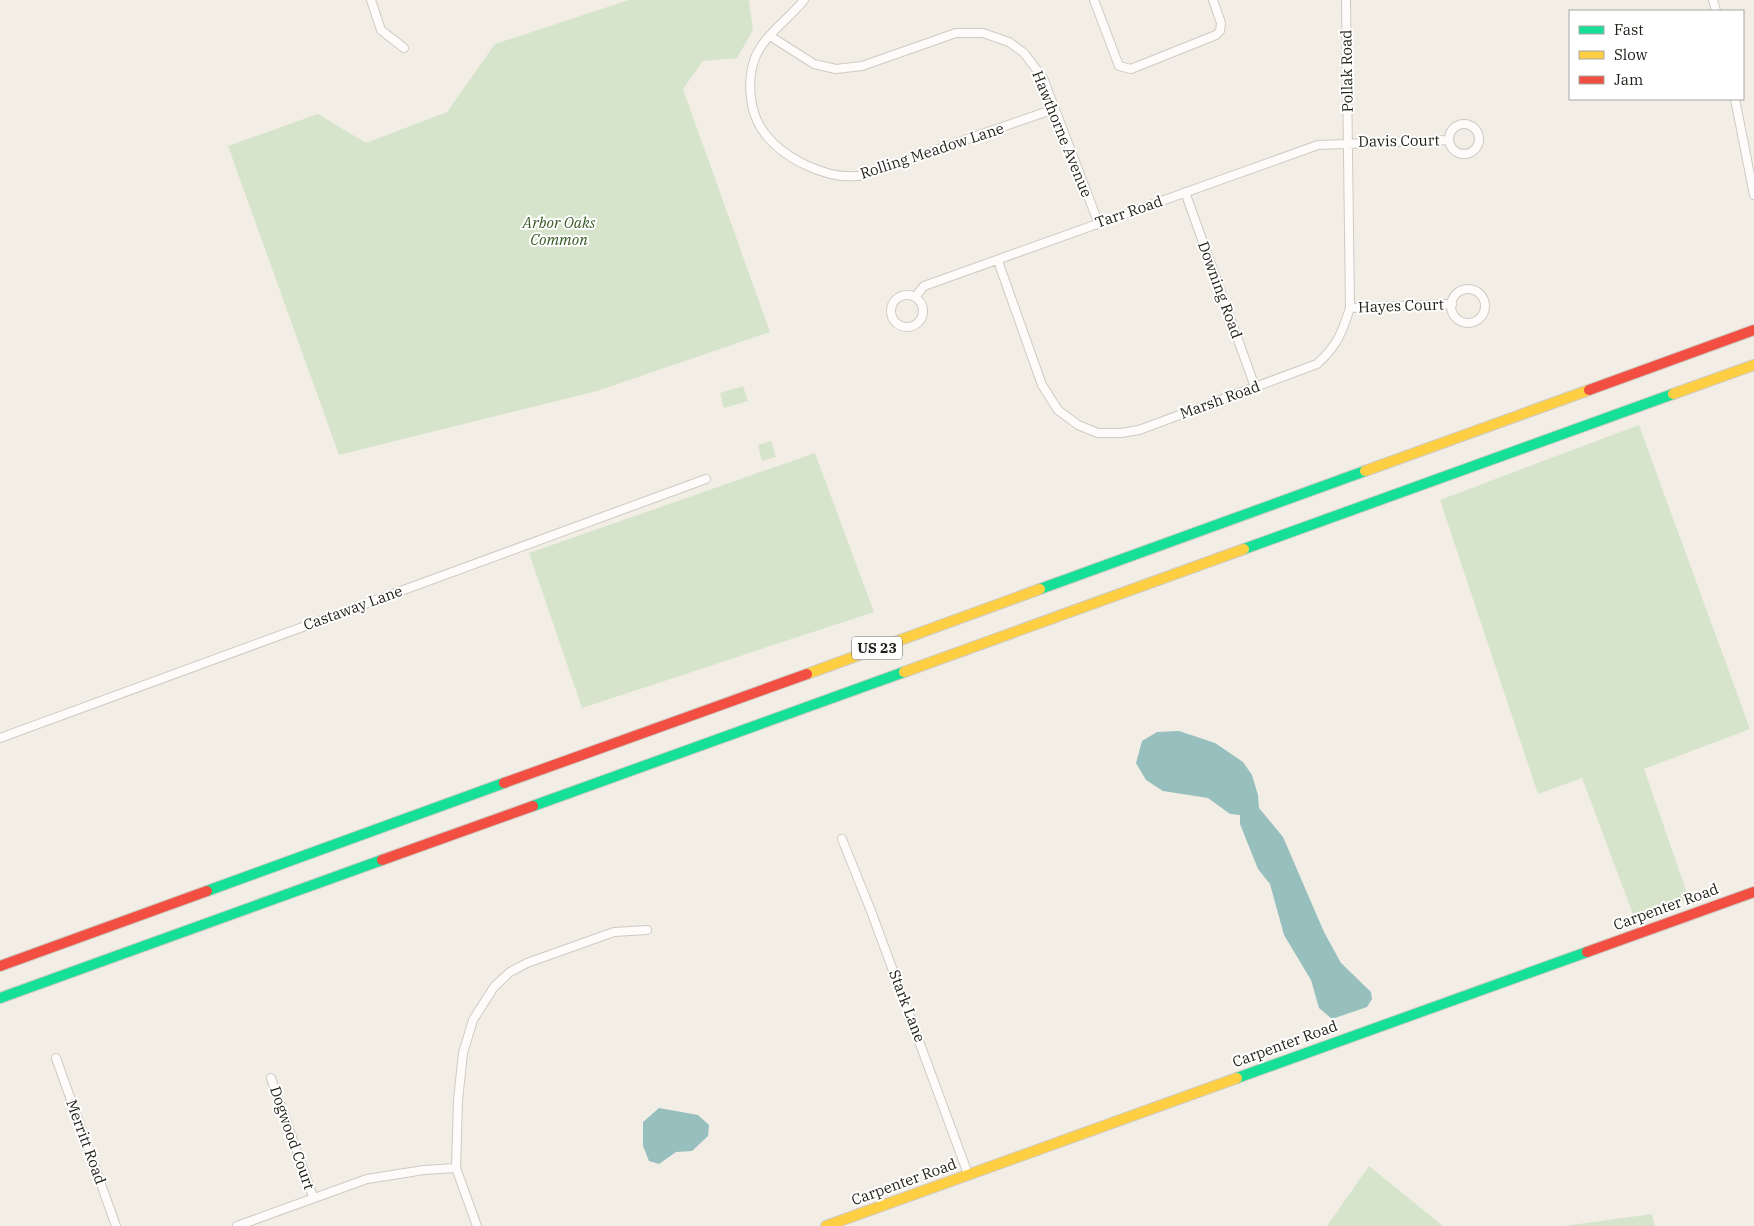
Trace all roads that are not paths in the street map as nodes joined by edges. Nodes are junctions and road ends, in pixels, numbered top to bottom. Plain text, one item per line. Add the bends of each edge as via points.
1 (371, 0) edge
2 (804, 0) edge
3 (1094, 0) edge
4 (1213, 0) edge
5 (1346, 0) edge
6 (770, 36) junction
7 (404, 48) dead end
8 (1735, 100) edge
9 (1054, 110) junction
10 (1449, 140) junction
11 (1348, 142) junction
12 (1185, 192) junction
13 (1754, 195) edge
14 (1098, 222) junction
15 (998, 261) junction
16 (915, 297) junction
17 (1452, 304) junction
18 (1350, 308) junction
19 (1754, 330) edge
20 (1754, 365) edge
21 (1255, 387) junction
22 (706, 479) dead end
23 (0, 738) edge
24 (842, 839) dead end
25 (1754, 892) edge
26 (647, 930) dead end
27 (0, 966) edge
28 (0, 998) edge
29 (56, 1058) dead end
30 (271, 1078) dead end
31 (456, 1168) junction
32 (968, 1174) junction
33 (313, 1198) junction
34 (116, 1226) edge
35 (237, 1226) edge
36 (477, 1226) edge
37 (826, 1226) edge

1 - 7 street via 381,30
2 - 6 street, Rolling Meadow Lane
3 - 4 street via 1119,66 1131,69 1220,31 1221,23
5 - 11 street, Pollak Road
6 - 9 street, Hawthorne Avenue via 814,64 836,69 862,66 956,33 983,33 1009,42 1024,53 1043,78
6 - 9 street, Rolling Meadow Lane via 755,56 751,71 750,88 756,118 772,141 804,163 840,176 864,175
8 - 13 street
9 - 14 street, Hawthorne Avenue
10 - 10 street, Davis Court via 1455,127 1464,124 1477,131 1479,141 1475,150 1462,154 1453,149
10 - 11 street, Davis Court
11 - 12 street, Tarr Road via 1318,145
11 - 18 street, Marsh Road
12 - 14 street, Tarr Road
12 - 21 street, Downing Road
14 - 15 street, Tarr Road
15 - 16 street, Tarr Road via 924,286
15 - 21 street, Marsh Road via 1042,384 1058,410 1078,425 1098,433 1139,430
16 - 16 street via 923,310 920,320 907,327 897,324 891,314 892,304 905,294
17 - 17 street, Hayes Court via 1453,298 1461,291 1472,290 1481,296 1484,311 1473,322 1462,322 1454,315
17 - 18 street, Hayes Court
18 - 21 street, Marsh Road via 1341,336 1317,364
19 - 27 main road, US 23
20 - 28 main road, US 23
22 - 23 street, Castaway Lane
24 - 32 street, Stark Lane
25 - 32 main road, Carpenter Road
26 - 31 street via 614,932 580,943 527,963 510,972 494,987 474,1020 463,1052
29 - 34 street, Merritt Road
30 - 33 street, Dogwood Court
31 - 33 street via 366,1179
31 - 36 street
32 - 37 main road, Carpenter Road
33 - 35 street

